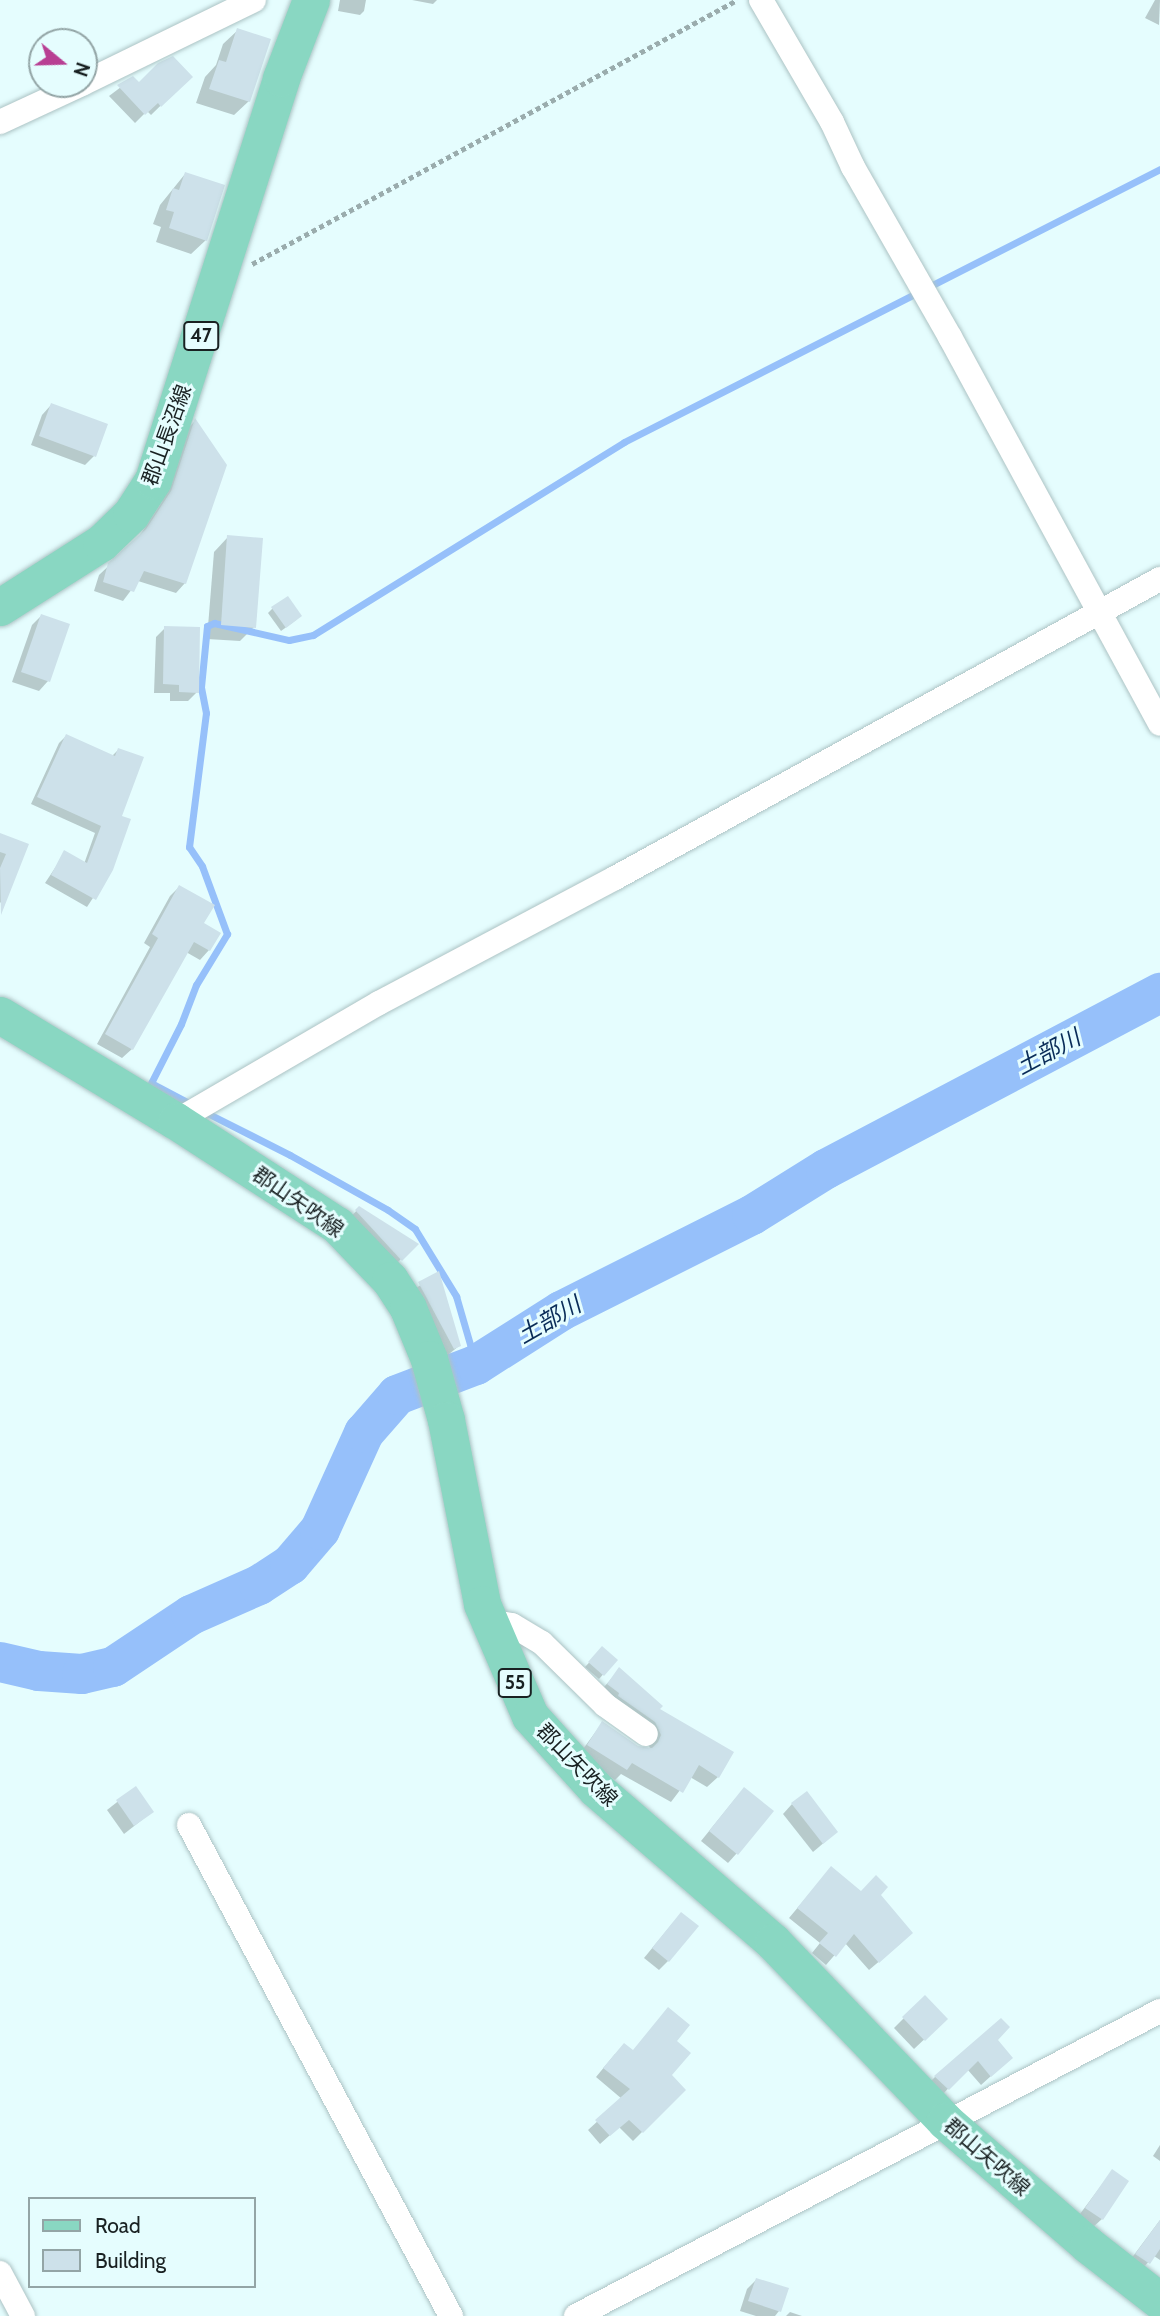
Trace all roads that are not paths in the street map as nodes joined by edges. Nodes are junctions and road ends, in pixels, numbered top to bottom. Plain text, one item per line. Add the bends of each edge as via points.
1 (254, 0) edge
2 (311, 0) edge
3 (761, 0) edge
4 (98, 76) edge
5 (51, 98) edge
6 (0, 122) edge
7 (1160, 579) edge
8 (0, 607) edge
9 (1100, 613) junction
10 (1160, 724) edge
11 (0, 1015) edge
12 (176, 1121) junction
13 (489, 1621) junction
14 (646, 1734) dead end
15 (189, 1825) dead end
16 (1160, 2011) edge
17 (945, 2121) junction
18 (0, 2273) edge
19 (1160, 2301) edge
20 (23, 2316) edge
21 (451, 2316) edge
22 (576, 2316) edge

1 - 4 street
2 - 8 main road, 郡山長沼線 / 47 via 281,78 162,458 142,500 101,543
3 - 9 street via 832,121 853,167
5 - 6 street
7 - 9 street
9 - 10 street
9 - 12 street via 379,1003
11 - 12 main road, 郡山矢吹線 / 55
12 - 13 main road, 郡山矢吹線 / 55 via 337,1225 390,1280 408,1308 429,1359 446,1420
13 - 14 street via 502,1621 542,1643 605,1705
13 - 17 main road, 郡山矢吹線 / 55 via 530,1716 559,1749 596,1789 773,1942
15 - 21 street
16 - 17 street
17 - 19 main road, 郡山矢吹線 / 55
17 - 22 street
18 - 20 street

